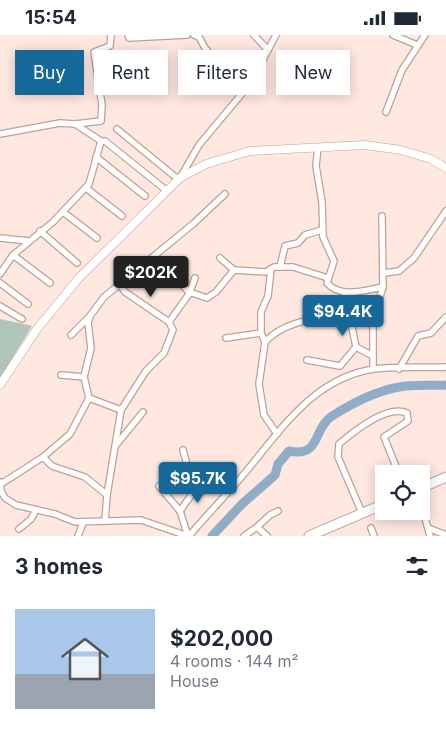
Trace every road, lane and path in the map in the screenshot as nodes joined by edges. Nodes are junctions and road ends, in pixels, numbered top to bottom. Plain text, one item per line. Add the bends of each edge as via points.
1 (111, 35) edge
2 (128, 35) edge
3 (187, 35) edge
4 (194, 35) edge
5 (254, 35) edge
6 (276, 35) edge
7 (393, 35) edge
8 (425, 35) edge
9 (417, 45) junction
10 (206, 50) edge
11 (268, 50) junction
12 (266, 54) edge
13 (240, 95) edge
14 (386, 113) dead end
15 (75, 125) junction
16 (117, 129) dead end
17 (0, 134) edge
18 (101, 141) junction
19 (318, 147) junction
20 (96, 157) junction
21 (446, 168) edge
22 (179, 179) junction
23 (86, 187) junction
24 (167, 191) junction
25 (224, 194) dead end
26 (145, 196) dead end
27 (446, 211) edge
28 (63, 212) junction
29 (382, 216) dead end
30 (122, 217) dead end
31 (322, 230) junction
32 (40, 231) junction
33 (0, 238) edge
34 (97, 238) dead end
35 (29, 241) junction
36 (13, 255) junction
37 (154, 257) junction
38 (220, 258) dead end
39 (78, 263) dead end
40 (280, 267) junction
41 (272, 269) junction
42 (234, 270) junction
43 (0, 273) edge
44 (384, 273) junction
45 (195, 278) dead end
46 (328, 278) junction
47 (0, 283) edge
48 (50, 283) dead end
49 (119, 283) junction
50 (383, 287) junction
51 (189, 292) junction
52 (345, 293) junction
53 (28, 305) dead end
54 (0, 306) edge
55 (350, 315) junction
56 (90, 316) junction
57 (446, 317) edge
58 (22, 319) dead end
59 (169, 322) junction
60 (261, 333) junction
61 (71, 335) dead end
62 (226, 338) dead end
63 (265, 343) junction
64 (356, 347) junction
65 (373, 356) junction
66 (307, 360) dead end
67 (446, 367) edge
68 (373, 369) junction
69 (399, 369) junction
70 (61, 375) dead end
71 (84, 377) junction
72 (0, 385) edge
73 (89, 398) junction
74 (121, 410) junction
75 (143, 411) dead end
76 (277, 434) junction
77 (115, 446) junction
78 (183, 450) dead end
79 (43, 457) junction
80 (395, 465) edge
81 (446, 477) edge
82 (0, 483) edge
83 (430, 484) edge
84 (159, 486) dead end
85 (0, 491) edge
86 (107, 495) junction
87 (375, 508) edge
88 (36, 510) junction
89 (180, 511) junction
90 (278, 511) dead end
91 (362, 513) junction
92 (426, 520) edge
93 (105, 521) junction
94 (83, 523) junction
95 (257, 527) junction
96 (371, 528) dead end
97 (428, 528) junction
98 (19, 529) dead end
99 (446, 535) edge
100 (78, 536) edge
101 (188, 536) edge
102 (244, 536) edge
103 (267, 536) edge
104 (309, 536) edge
105 (374, 536) edge
106 (430, 536) edge

1 - 15 street via 110,46 94,52 102,105 101,121
2 - 3 street via 129,38
4 - 10 street via 200,37
5 - 11 street
6 - 11 street
7 - 9 street
8 - 9 street
9 - 14 street via 402,70
11 - 12 street
13 - 22 street via 199,145
15 - 17 street via 60,123
15 - 18 street
16 - 22 street
18 - 20 street
18 - 24 street
19 - 21 main road via 366,145 401,150 431,159
19 - 22 main road via 250,151 206,164
19 - 31 street via 316,166 322,202
20 - 23 street via 90,183
20 - 26 street
22 - 24 main road
23 - 28 street
23 - 30 street
24 - 72 main road via 78,279 37,329
25 - 37 street via 210,210
27 - 44 street via 414,258 400,271
28 - 32 street
28 - 34 street
29 - 44 street
31 - 40 street via 305,235 298,243 284,246
31 - 46 street via 334,261
32 - 35 street
32 - 39 street
33 - 35 street
35 - 36 street
36 - 43 street
36 - 48 street
37 - 49 street
37 - 51 street
38 - 42 street
40 - 41 street
40 - 46 street via 293,267
41 - 42 street via 266,272
41 - 60 street via 268,296 261,312
42 - 51 street via 207,298
44 - 50 street
45 - 51 street
46 - 52 street via 327,283 332,288
47 - 53 street
49 - 56 street
49 - 59 street via 124,292
50 - 52 street
50 - 65 street via 373,319
51 - 59 street
52 - 55 street
54 - 58 street
55 - 63 street via 294,325 281,330
55 - 64 street
56 - 61 street
56 - 71 street via 91,348
57 - 69 street via 431,333 418,336
59 - 74 street via 173,330 164,353 146,371
60 - 62 street
60 - 63 street
63 - 76 street via 259,376 260,403
64 - 65 street
64 - 66 street via 340,366
65 - 68 street
67 - 69 street
68 - 69 street
68 - 76 street via 334,382 317,392
70 - 71 street
71 - 73 street
73 - 74 street
73 - 79 street via 70,434
74 - 77 street
75 - 77 street
76 - 101 street
77 - 86 street
78 - 89 street via 186,469 198,486
79 - 82 street
79 - 86 street via 52,466 85,477
80 - 91 street via 384,437 408,421 407,413 402,411 380,416 355,430 339,444 338,457
81 - 83 main road
82 - 85 street
84 - 89 street
85 - 88 street via 16,505
86 - 93 street
87 - 91 main road
88 - 94 street
88 - 98 street
89 - 101 street
90 - 95 street
91 - 104 main road
92 - 97 street
93 - 94 street
93 - 101 street via 141,520
94 - 100 street
95 - 102 street
95 - 103 street
96 - 105 street
97 - 99 street
97 - 106 street

